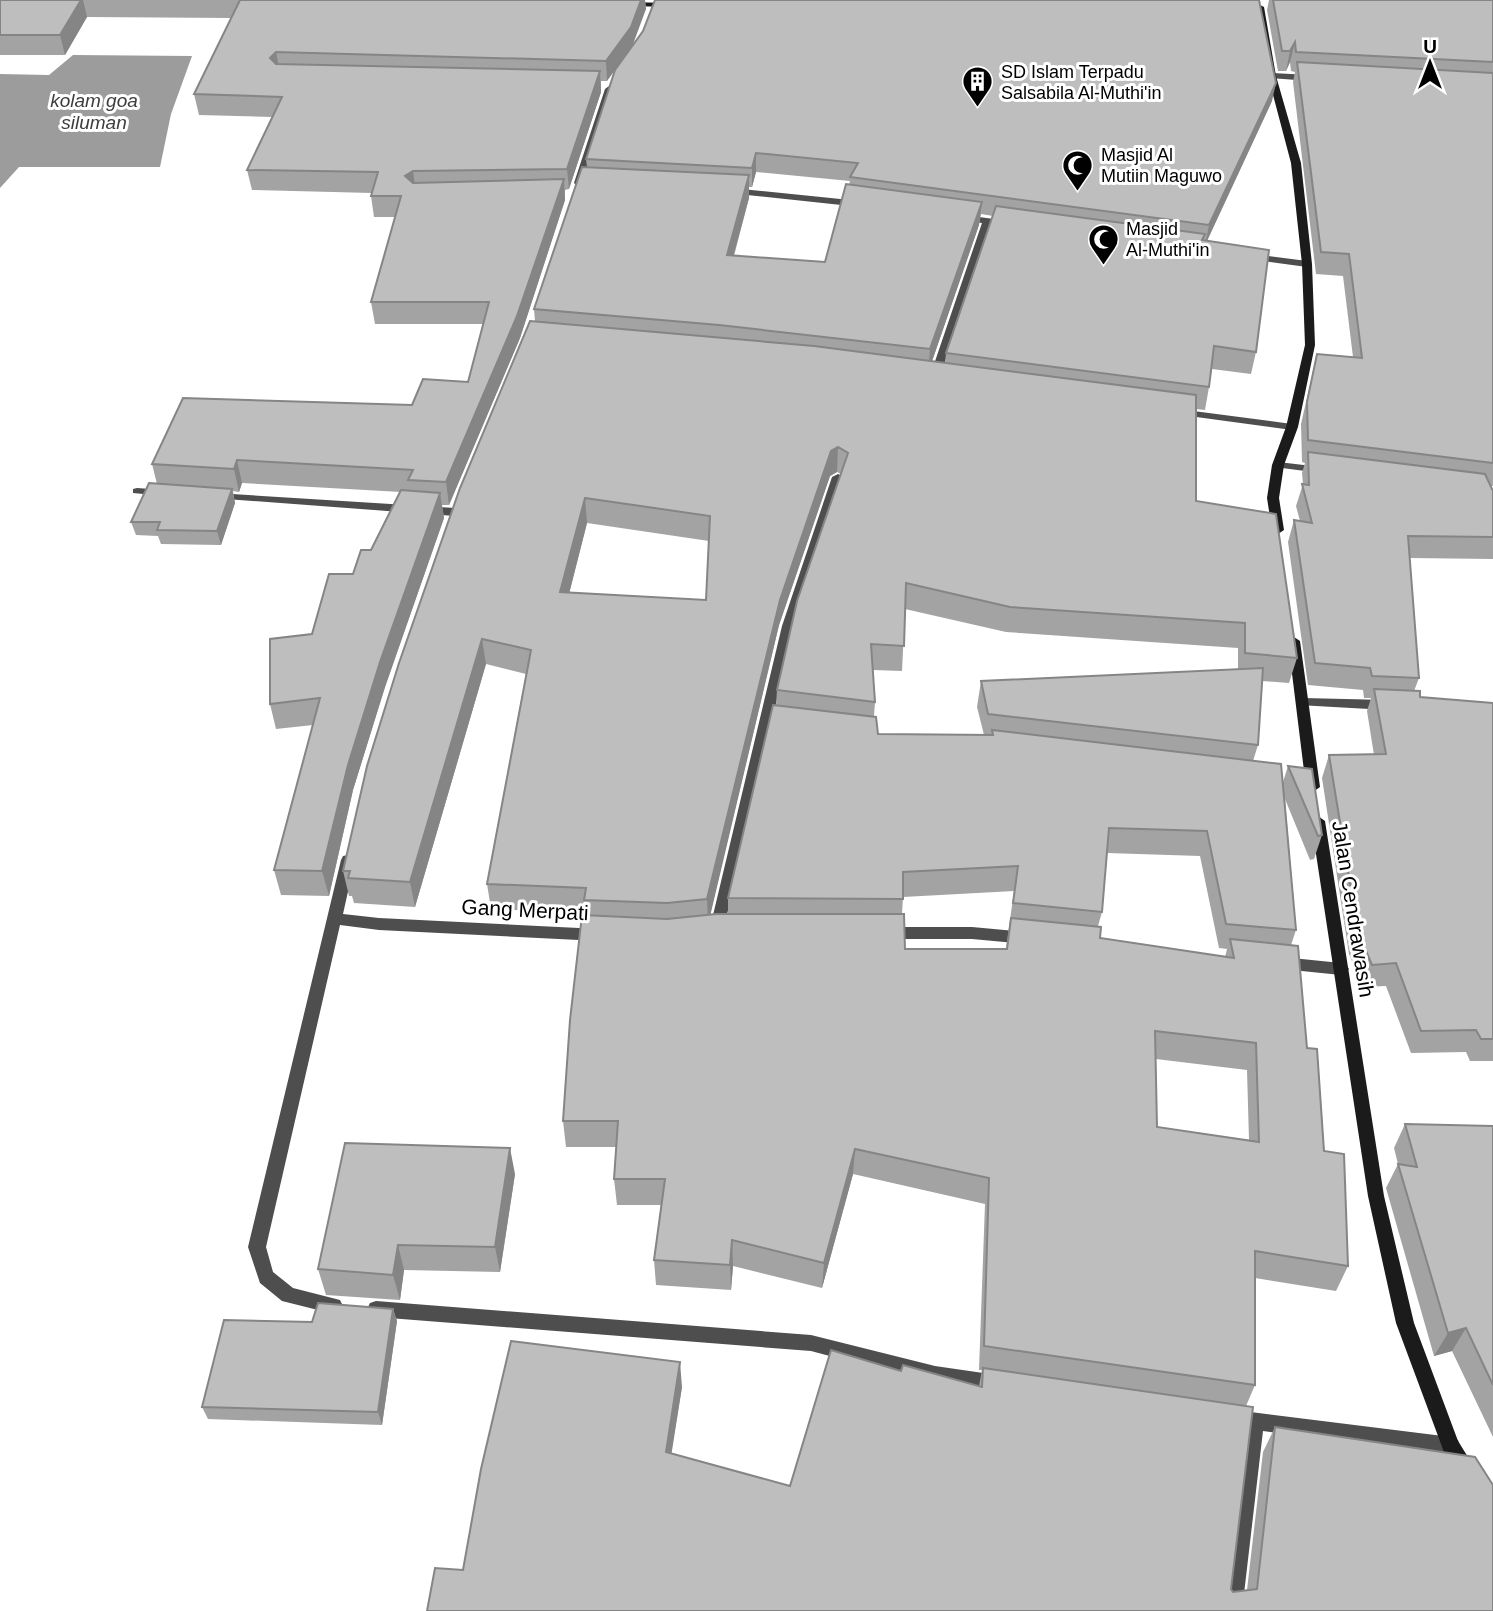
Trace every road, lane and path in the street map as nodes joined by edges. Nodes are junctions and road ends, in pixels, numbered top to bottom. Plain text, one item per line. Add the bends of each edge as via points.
1 (613, 4) edge
2 (654, 5) junction
3 (682, 5) edge
4 (1259, 5) edge
5 (649, 17) edge
6 (1272, 76) junction
7 (618, 78) edge
8 (1327, 79) edge
9 (596, 87) edge
10 (610, 87) junction
11 (579, 184) junction
12 (593, 184) edge
13 (717, 190) edge
14 (575, 195) edge
15 (867, 205) edge
16 (948, 216) edge
17 (988, 222) junction
18 (1016, 225) edge
19 (1238, 255) edge
20 (1307, 264) junction
21 (921, 377) edge
22 (1167, 410) edge
23 (1292, 427) junction
24 (1278, 465) junction
25 (1331, 472) edge
26 (838, 477) edge
27 (137, 491) dead end
28 (178, 494) edge
29 (206, 496) edge
30 (455, 513) edge
31 (1279, 538) edge
32 (1291, 620) edge
33 (1303, 702) junction
34 (1401, 706) edge
35 (352, 842) edge
36 (335, 919) junction
37 (716, 933) edge
38 (878, 933) edge
39 (612, 936) edge
40 (1041, 940) edge
41 (1273, 962) edge
42 (1341, 969) junction
43 (1015, 1387) edge
44 (1215, 1416) edge
45 (1255, 1422) junction
46 (1451, 1446) junction
47 (1472, 1479) edge
48 (1233, 1611) edge

1 - 2 street
2 - 3 street
2 - 5 street
4 - 6 street
6 - 8 street
6 - 20 street via 1296,163
7 - 10 street
9 - 10 street
10 - 11 street
11 - 12 street
11 - 14 street
13 - 15 street
16 - 17 street
17 - 18 street
17 - 21 street via 939,379
19 - 20 street
20 - 23 street via 1310,345
22 - 23 street
23 - 24 street
24 - 25 street
24 - 31 street via 1273,498
26 - 37 street via 788,626 774,723
27 - 28 street
29 - 30 street
32 - 33 street, Jalan Cendrawasih
33 - 34 street
33 - 42 street, Jalan Cendrawasih via 1311,796
35 - 36 street
36 - 39 street, Gang Merpati
36 - 43 street via 257,1247 266,1277 288,1295 323,1305 811,1343 934,1375
38 - 40 street via 972,933
41 - 42 street
42 - 46 street, Jalan Cendrawasih via 1376,1196 1402,1310
44 - 45 street
45 - 46 street
45 - 48 street
46 - 47 street, Jalan Cendrawasih

